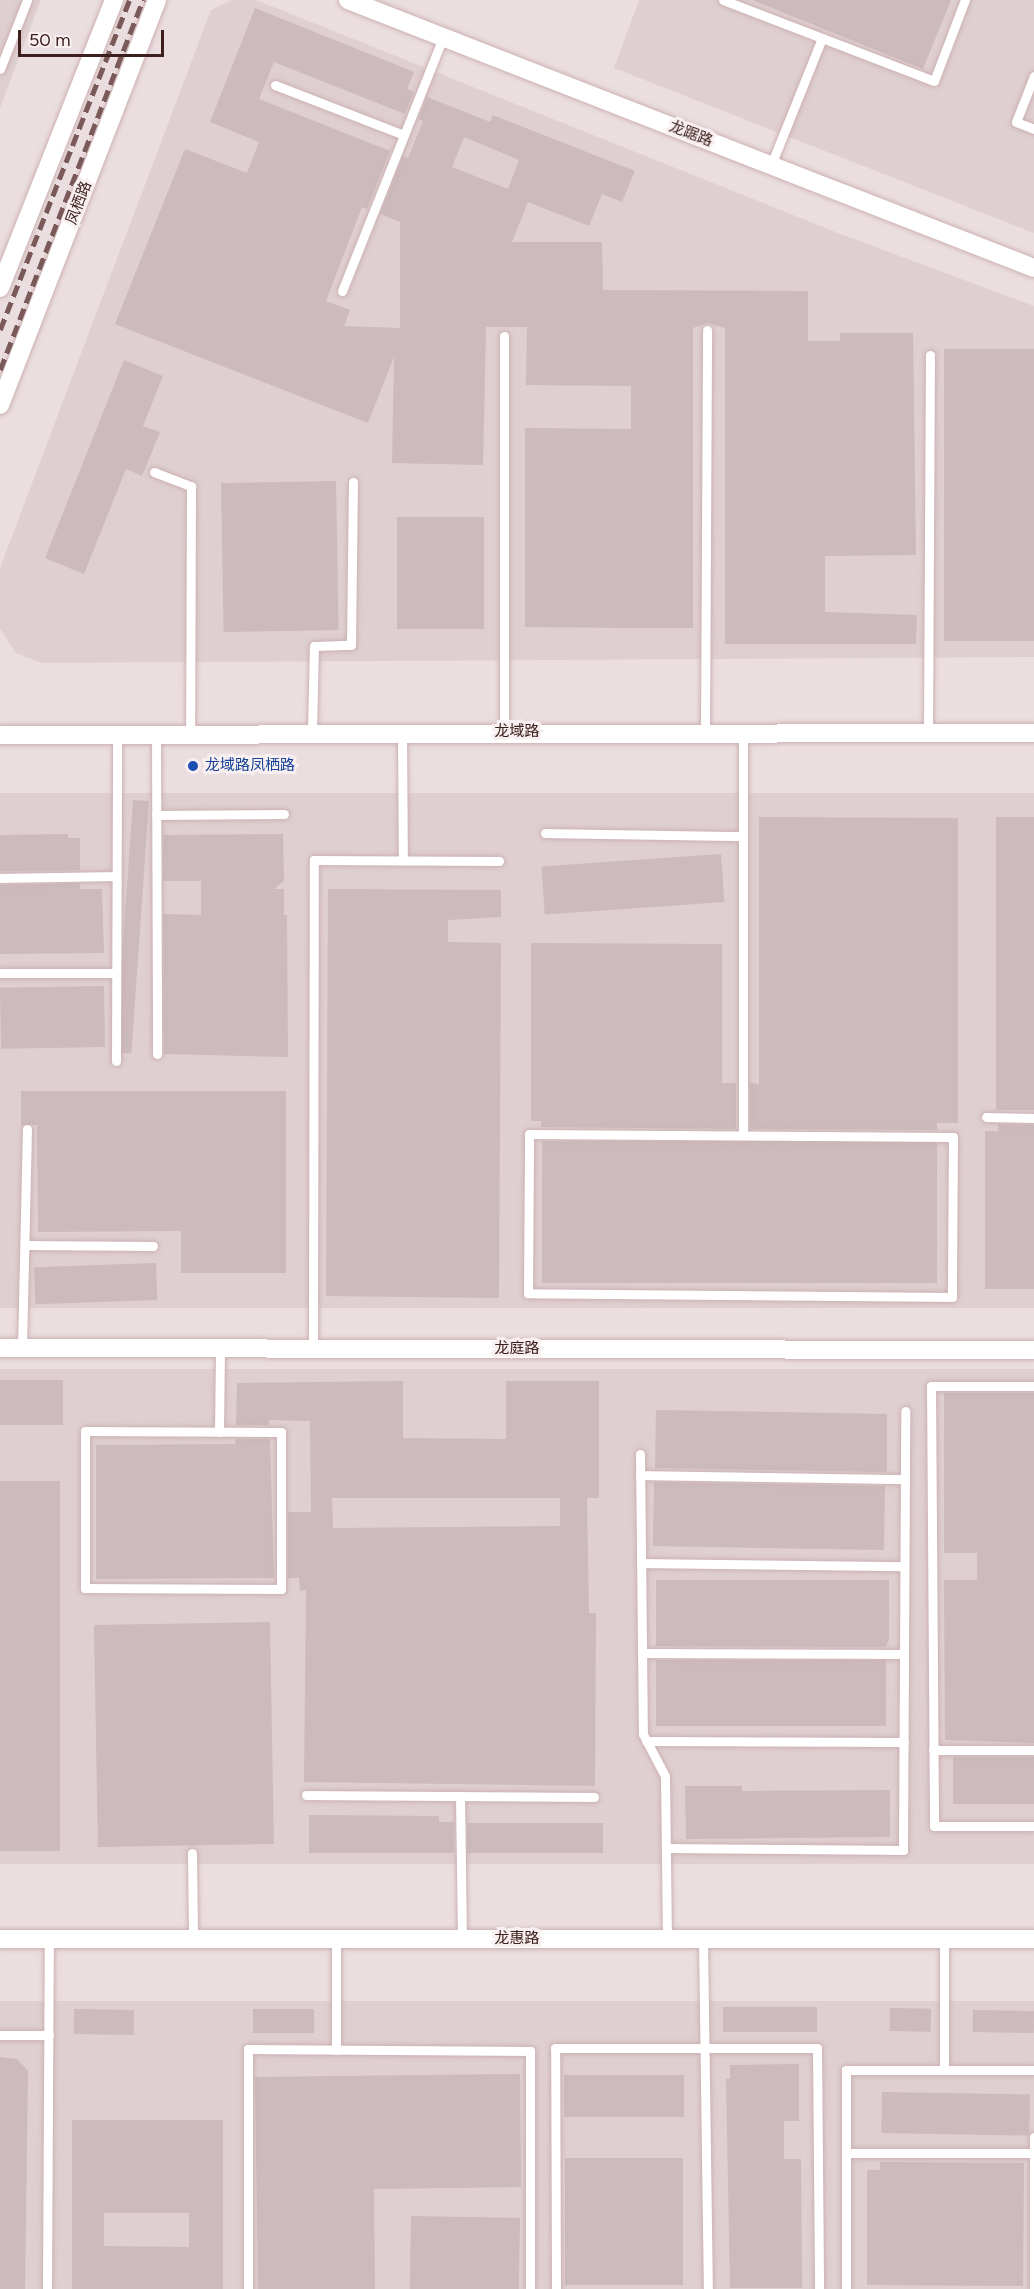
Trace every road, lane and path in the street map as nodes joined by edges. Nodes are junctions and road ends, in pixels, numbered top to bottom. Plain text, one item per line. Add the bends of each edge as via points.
1 (27, 0) edge
2 (114, 0) edge
3 (157, 0) edge
4 (348, 0) edge
5 (723, 0) edge
6 (965, 0) edge
7 (443, 37) junction
8 (822, 38) junction
9 (0, 69) edge
10 (1034, 75) edge
11 (275, 86) dead end
12 (1034, 129) edge
13 (404, 135) junction
14 (771, 165) junction
15 (1034, 268) edge
16 (0, 288) edge
17 (342, 291) dead end
18 (707, 330) dead end
19 (504, 336) dead end
20 (930, 355) dead end
21 (0, 405) edge
22 (154, 472) dead end
23 (353, 482) dead end
24 (312, 732) junction
25 (402, 732) junction
26 (504, 732) junction
27 (705, 732) junction
28 (743, 732) junction
29 (928, 732) junction
30 (190, 733) junction
31 (1034, 733) edge
32 (117, 734) junction
33 (156, 734) junction
34 (0, 735) edge
35 (284, 814) dead end
36 (156, 815) junction
37 (545, 833) dead end
38 (743, 836) junction
39 (403, 860) junction
40 (499, 861) dead end
41 (116, 876) junction
42 (0, 878) edge
43 (0, 973) edge
44 (116, 973) junction
45 (157, 1054) dead end
46 (116, 1061) dead end
47 (986, 1117) dead end
48 (1034, 1118) edge
49 (27, 1129) dead end
50 (743, 1135) junction
51 (24, 1245) junction
52 (153, 1246) dead end
53 (0, 1348) edge
54 (22, 1348) junction
55 (220, 1348) junction
56 (313, 1349) junction
57 (1034, 1350) edge
58 (1034, 1386) edge
59 (905, 1411) dead end
60 (219, 1432) junction
61 (640, 1454) dead end
62 (640, 1475) junction
63 (905, 1479) junction
64 (641, 1563) junction
65 (904, 1566) junction
66 (642, 1653) junction
67 (904, 1654) junction
68 (646, 1741) junction
69 (904, 1742) junction
70 (933, 1750) junction
71 (1034, 1750) edge
72 (306, 1795) dead end
73 (460, 1796) junction
74 (594, 1797) dead end
75 (1034, 1826) edge
76 (666, 1848) junction
77 (192, 1853) dead end
78 (0, 1939) edge
79 (49, 1939) junction
80 (193, 1939) junction
81 (336, 1939) junction
82 (462, 1939) junction
83 (667, 1939) junction
84 (703, 1939) junction
85 (944, 1939) junction
86 (1034, 1939) edge
87 (0, 2035) edge
88 (49, 2035) junction
89 (704, 2048) junction
90 (336, 2050) junction
91 (944, 2070) junction
92 (1034, 2070) edge
93 (1034, 2137) edge
94 (846, 2153) junction
95 (1034, 2153) edge
96 (48, 2289) edge
97 (248, 2289) edge
98 (530, 2289) edge
99 (556, 2289) edge
100 (708, 2289) edge
101 (819, 2289) edge
102 (846, 2289) edge
103 (1034, 2289) edge

1 - 9 lane
2 - 16 street
3 - 21 street, 凤栖路
4 - 7 street, 龙踞路
5 - 8 lane
6 - 8 lane via 934,81
7 - 13 lane
7 - 14 street, 龙踞路
8 - 14 lane
10 - 12 lane via 1016,122
11 - 13 lane
13 - 17 lane
14 - 15 street, 龙踞路
18 - 27 lane
19 - 26 lane
20 - 29 lane
22 - 30 lane via 190,486
23 - 24 lane via 351,645 314,646
24 - 25 street, 龙域路
24 - 30 street, 龙域路
25 - 26 street, 龙域路
25 - 39 lane
26 - 27 street, 龙域路
27 - 28 street, 龙域路
28 - 29 street, 龙域路
28 - 38 lane
29 - 31 street, 龙域路
30 - 33 street, 龙域路
32 - 33 street, 龙域路
32 - 34 street, 龙域路
32 - 41 lane
33 - 36 lane
35 - 36 lane
36 - 45 lane
37 - 38 lane
38 - 50 lane
39 - 40 lane
39 - 56 lane via 314,860
41 - 42 lane
41 - 44 lane
43 - 44 lane
44 - 46 lane
47 - 48 lane
49 - 51 lane
50 - 50 lane via 953,1137 952,1297 528,1293 529,1134
51 - 52 lane
51 - 54 lane
53 - 54 street, 龙庭路
54 - 55 street, 龙庭路
55 - 56 street, 龙庭路
55 - 60 lane
56 - 57 street, 龙庭路
58 - 70 lane via 931,1386
59 - 63 lane
60 - 60 lane via 86,1431 85,1588 281,1589 281,1432
61 - 62 lane
62 - 63 lane
62 - 64 lane
63 - 65 lane
64 - 65 lane
64 - 66 lane
65 - 67 lane
66 - 67 lane
66 - 68 lane
67 - 69 lane
68 - 69 lane
68 - 76 lane via 665,1776
69 - 76 lane via 903,1850
70 - 71 lane
70 - 75 lane via 934,1826
72 - 73 lane
73 - 74 lane
73 - 82 lane
76 - 83 lane
77 - 80 lane
78 - 79 street, 龙惠路
79 - 80 street, 龙惠路
79 - 88 lane
80 - 81 street, 龙惠路
81 - 82 street, 龙惠路
81 - 90 lane
82 - 83 street, 龙惠路
83 - 84 street, 龙惠路
84 - 85 street, 龙惠路
84 - 89 lane
85 - 86 street, 龙惠路
85 - 91 lane
87 - 88 lane
88 - 96 lane
89 - 99 lane via 555,2048
89 - 100 lane
89 - 101 lane via 818,2048
90 - 97 lane via 248,2049
90 - 98 lane via 530,2050
91 - 92 lane
91 - 94 lane via 846,2070
93 - 95 lane
94 - 95 lane
94 - 102 lane
95 - 103 lane

